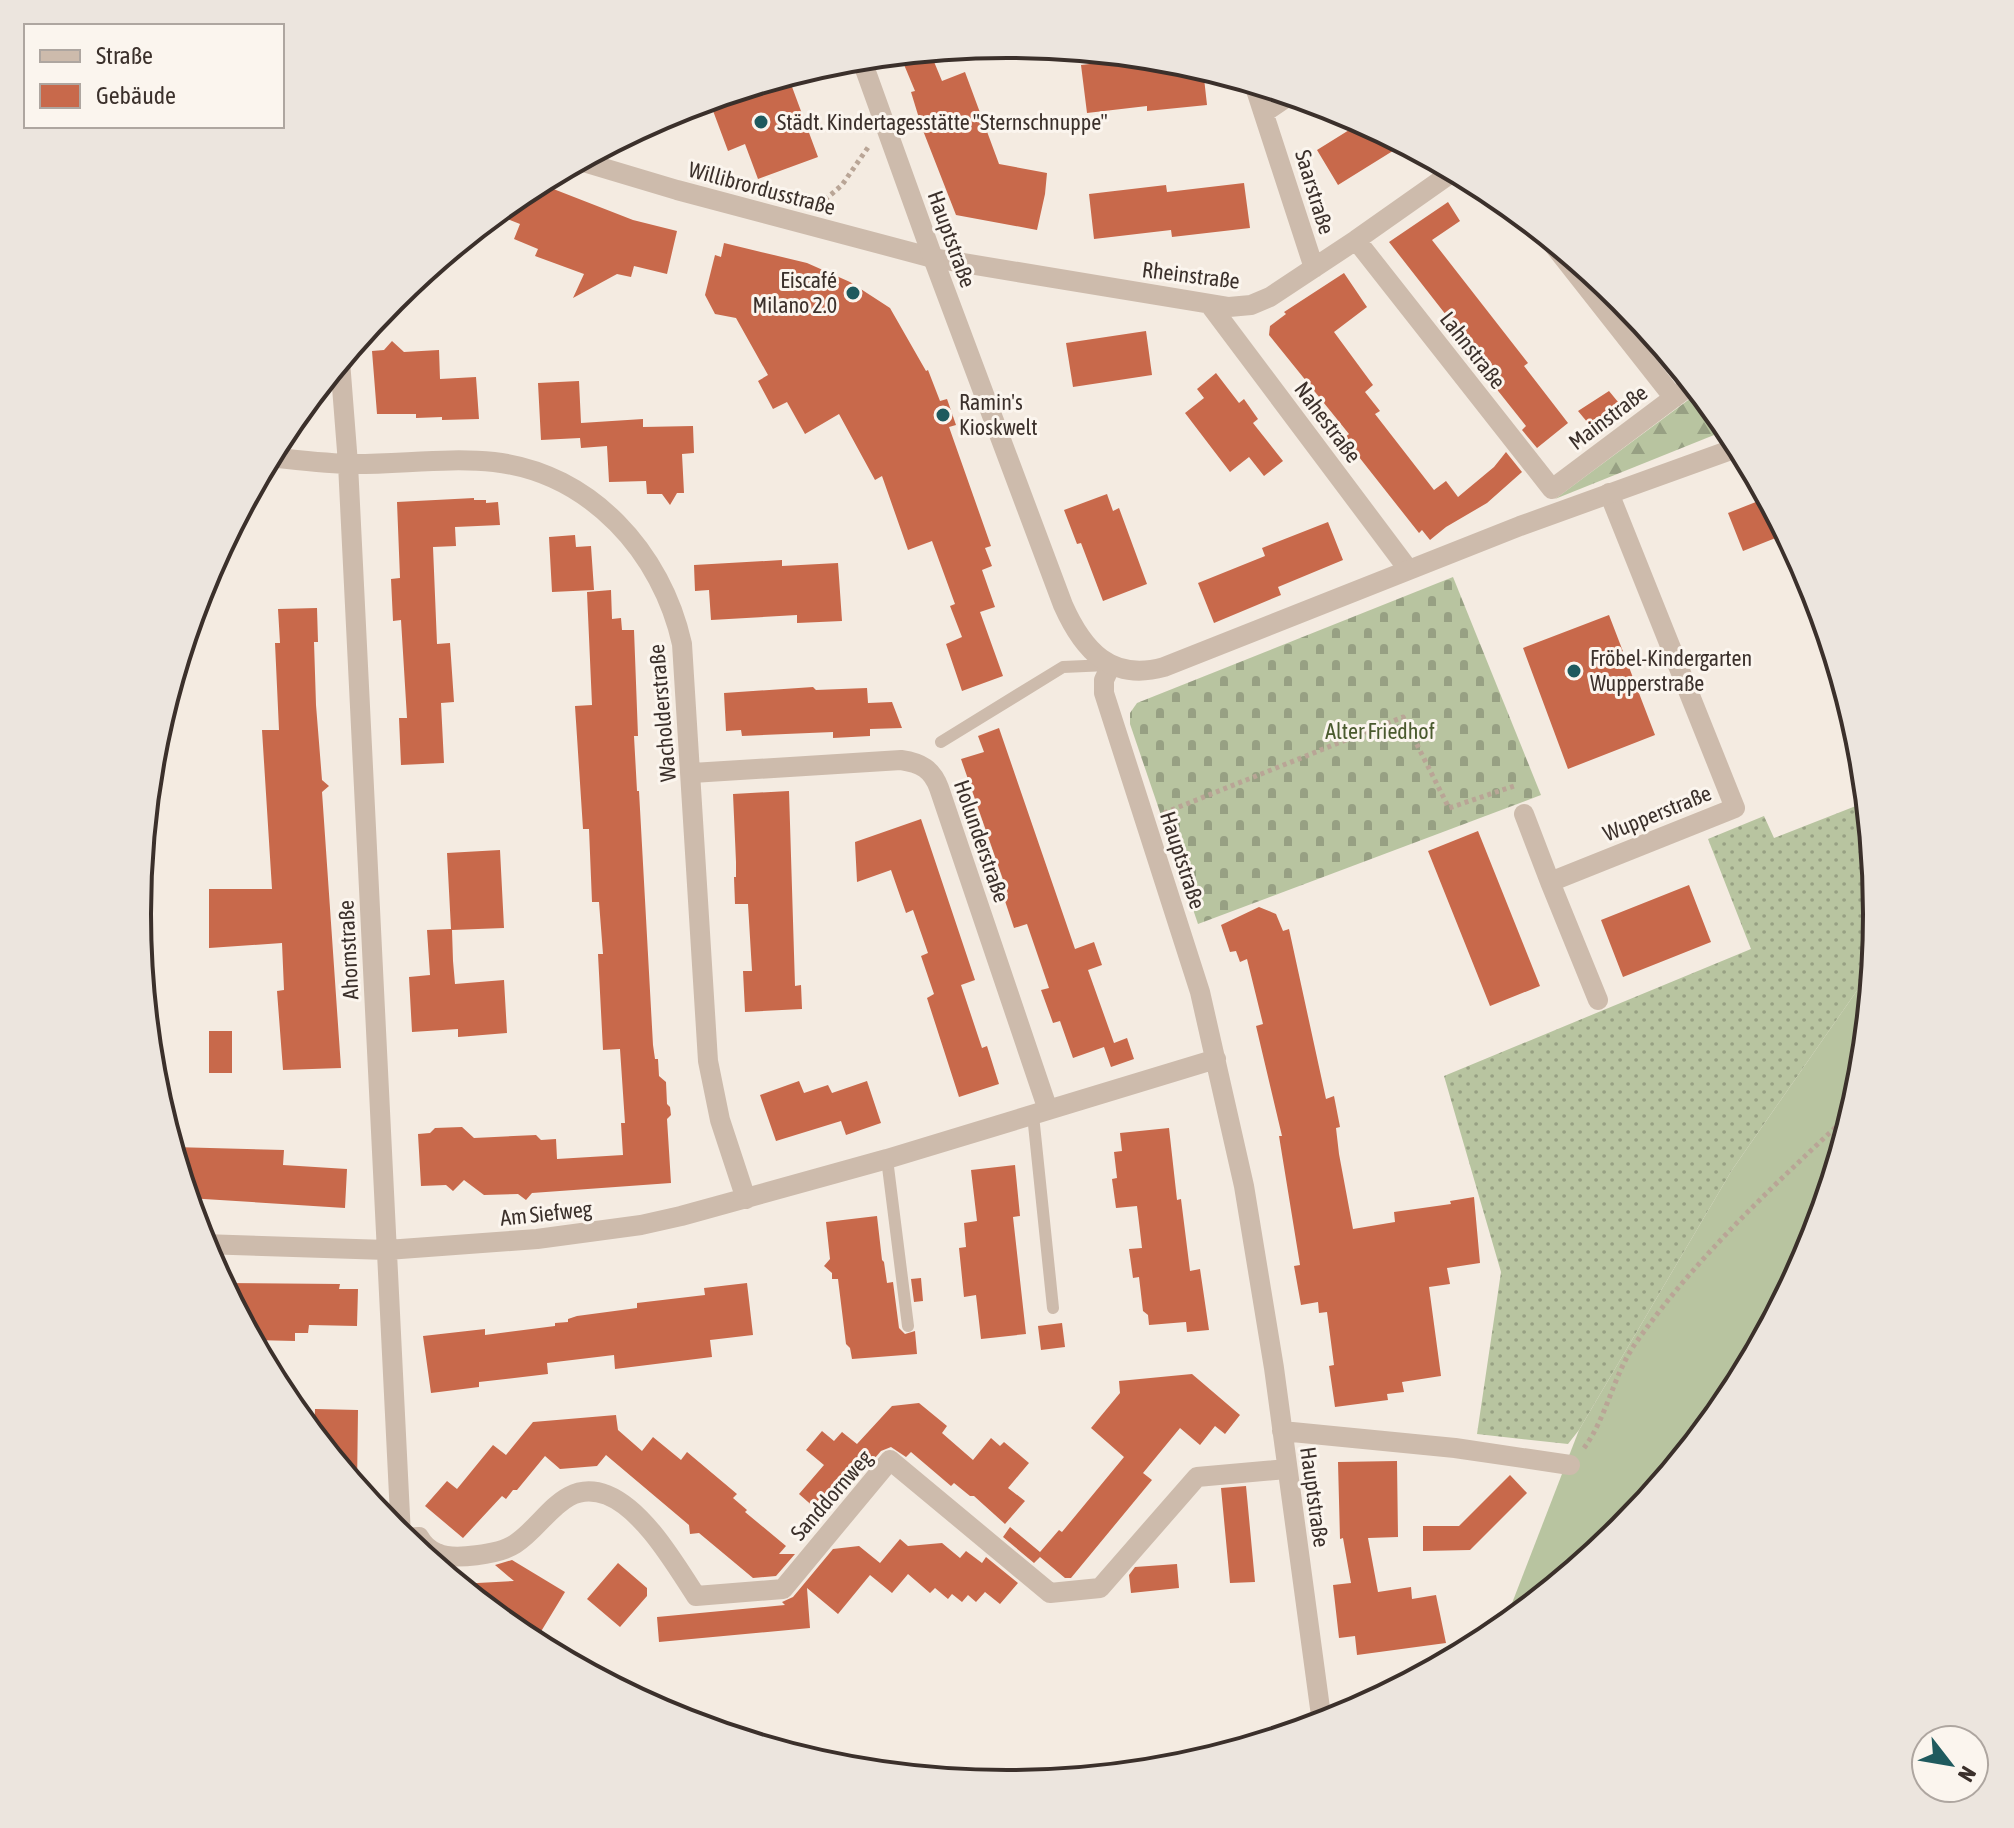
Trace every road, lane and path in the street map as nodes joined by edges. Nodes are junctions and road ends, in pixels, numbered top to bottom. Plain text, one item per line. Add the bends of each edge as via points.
1 (865, 70) edge
2 (1259, 96) edge
3 (1279, 102) edge
4 (1265, 112) junction
5 (883, 118) junction
6 (594, 165) edge
7 (1444, 178) edge
8 (790, 221) junction
9 (1356, 240) junction
10 (933, 258) junction
11 (1314, 268) junction
12 (1580, 278) edge
13 (1210, 305) junction
14 (341, 377) edge
15 (1684, 390) edge
16 (1674, 398) junction
17 (1727, 451) edge
18 (283, 458) edge
19 (348, 464) junction
20 (1552, 489) joint
21 (1609, 493) junction
22 (1408, 569) junction
23 (1111, 665) junction
24 (941, 742) dead end
25 (692, 773) junction
26 (1514, 786) dead end
27 (1160, 814) dead end
28 (1524, 814) dead end
29 (1550, 882) junction
30 (1598, 1000) dead end
31 (1216, 1059) junction
32 (1041, 1112) junction
33 (1836, 1127) edge
34 (887, 1159) junction
35 (746, 1199) junction
36 (217, 1244) edge
37 (387, 1250) junction
38 (1053, 1308) dead end
39 (908, 1326) dead end
40 (1282, 1431) junction
41 (1570, 1465) joint
42 (1287, 1469) junction
43 (401, 1518) edge
44 (437, 1552) edge
45 (1320, 1711) edge

1 - 5 street, Hauptstraße
2 - 4 street, Saarstraße
3 - 4 street
4 - 11 street, Saarstraße
5 - 8 path via 842,185
5 - 10 street, Hauptstraße
6 - 8 street, Willibrordusstraße
7 - 9 street, Rheinstraße
8 - 10 street, Willibrordusstraße
9 - 11 street, Rheinstraße
9 - 20 street, Lahnstraße
10 - 13 street, Rheinstraße
10 - 23 street, Hauptstraße via 1063,605 1083,641
11 - 13 street, Rheinstraße via 1258,303
12 - 16 street
13 - 22 street, Nahestraße
14 - 19 street, Ahornstraße
15 - 16 street, Mainstraße
16 - 20 street, Mainstraße
17 - 21 street
18 - 19 street, Wacholderstraße
19 - 25 street, Wacholderstraße via 468,461 516,466 570,487 613,520 649,560 677,620
19 - 37 street, Ahornstraße
21 - 22 street
21 - 29 street, Wupperstraße via 1735,808
22 - 23 street via 1164,667 1139,672
23 - 24 lane via 1063,667
23 - 31 street, Hauptstraße via 1104,684 1108,709
25 - 32 street, Holunderstraße via 901,760 928,769 939,788
25 - 35 street, Wacholderstraße via 708,1061 720,1120
26 - 27 path via 1449,808 1403,717
28 - 29 street
29 - 30 street
31 - 32 street, Am Siefweg
31 - 40 street, Hauptstraße via 1246,1200
32 - 34 street, Am Siefweg
32 - 38 lane
33 - 41 path via 1748,1210 1675,1292 1629,1354 1593,1435
34 - 35 street, Am Siefweg
34 - 39 lane
35 - 37 street, Am Siefweg via 607,1230
36 - 37 street, Am Siefweg
37 - 43 street, Ahornstraße
40 - 41 street
40 - 42 street, Hauptstraße
42 - 44 street, Sanddornweg via 1197,1477 1100,1588 1050,1593 890,1460 783,1589 696,1596 652,1530 615,1499 592,1492 568,1496 500,1551 444,1556
42 - 45 street, Hauptstraße

